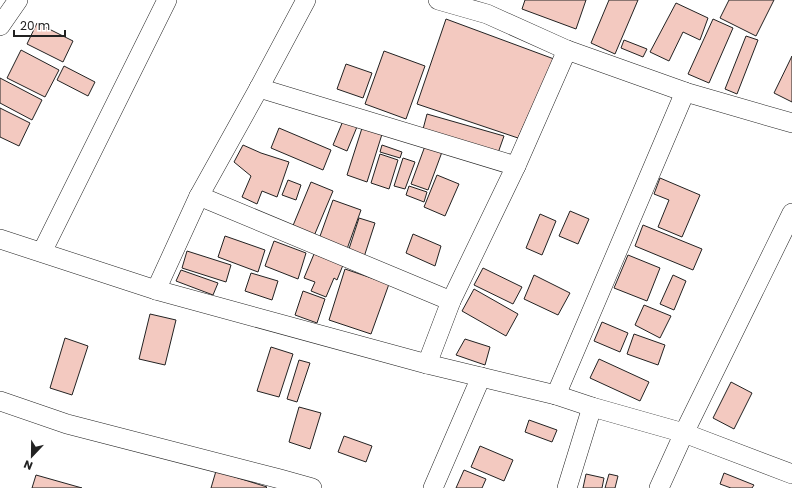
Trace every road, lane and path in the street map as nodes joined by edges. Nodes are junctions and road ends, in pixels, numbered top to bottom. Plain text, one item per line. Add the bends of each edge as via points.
1 (18, 0) edge
2 (167, 0) edge
3 (306, 0) edge
4 (438, 0) edge
5 (491, 7) edge
6 (0, 26) edge
7 (567, 50) junction
8 (259, 88) junction
9 (685, 92) junction
10 (792, 123) edge
11 (516, 166) junction
12 (199, 196) junction
13 (792, 213) edge
14 (0, 239) edge
15 (42, 252) junction
16 (156, 290) junction
17 (450, 301) junction
18 (427, 364) junction
19 (481, 377) junction
20 (556, 395) junction
21 (0, 401) edge
22 (592, 407) junction
23 (684, 433) junction
24 (792, 474) edge
25 (279, 483) edge
26 (312, 488) edge
27 (433, 488) edge
28 (567, 488) edge
29 (659, 488) edge

1 - 6 street
2 - 15 street
3 - 8 street
4 - 5 street
5 - 7 street
7 - 9 street
7 - 11 street
8 - 11 street
8 - 12 street
9 - 10 street
9 - 20 street
11 - 17 street
12 - 16 street
12 - 17 street
13 - 23 street
14 - 15 street
15 - 16 street
16 - 18 street
17 - 18 street
18 - 19 street
19 - 20 street
19 - 27 street
20 - 22 street
21 - 25 street via 67,424
22 - 23 street
22 - 28 street
23 - 24 street
23 - 29 street
25 - 26 street

